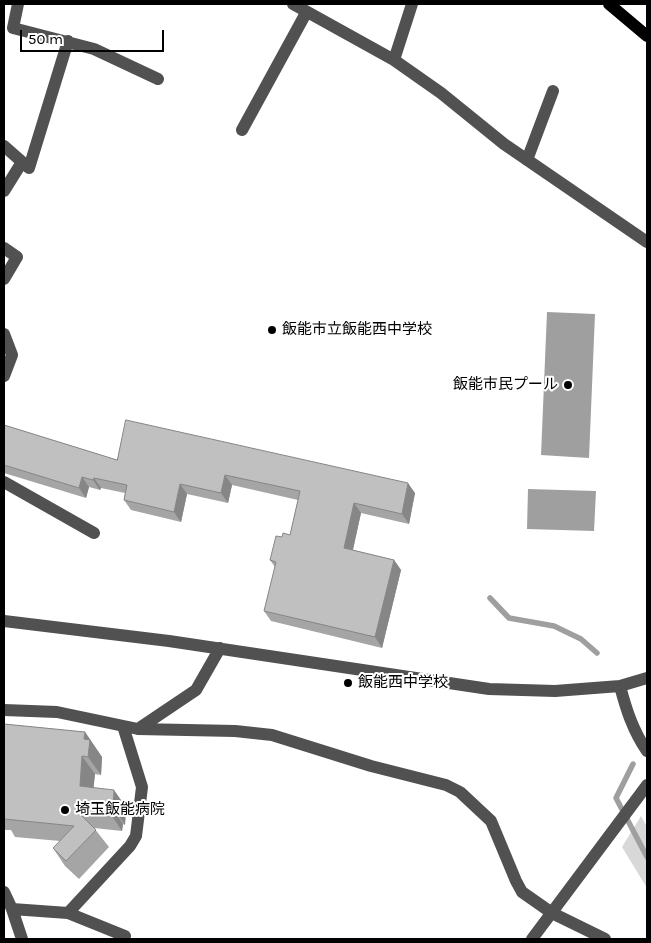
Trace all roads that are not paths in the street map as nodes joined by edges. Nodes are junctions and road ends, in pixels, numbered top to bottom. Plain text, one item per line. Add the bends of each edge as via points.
1 (18, 4) edge
2 (293, 4) edge
3 (412, 4) edge
4 (609, 4) edge
5 (306, 13) junction
6 (647, 36) edge
7 (68, 41) junction
8 (394, 60) junction
9 (158, 79) dead end
10 (553, 91) dead end
11 (242, 130) dead end
12 (4, 146) edge
13 (527, 160) junction
14 (22, 162) junction
15 (4, 191) edge
16 (647, 242) edge
17 (4, 248) edge
18 (4, 279) edge
19 (4, 334) edge
20 (4, 376) edge
21 (4, 482) edge
22 (94, 533) dead end
23 (4, 621) edge
24 (220, 648) junction
25 (647, 678) edge
26 (620, 686) junction
27 (4, 710) edge
28 (124, 726) junction
29 (138, 729) junction
30 (647, 751) edge
31 (647, 784) edge
32 (4, 892) edge
33 (12, 909) junction
34 (68, 913) junction
35 (552, 913) junction
36 (126, 936) dead end
37 (22, 939) edge
38 (532, 939) edge
39 (605, 939) edge

1 - 7 street via 13,28
2 - 5 street
3 - 8 street
4 - 6 main road
5 - 8 street
5 - 11 street
7 - 9 street via 94,49
7 - 14 street via 29,168
8 - 13 street
10 - 13 street
12 - 14 street
13 - 16 street
14 - 15 street
17 - 18 street via 16,257
19 - 20 street via 12,355
21 - 22 street
23 - 24 street
24 - 26 street via 489,690 554,691
24 - 29 street via 196,690
25 - 26 street
26 - 30 street via 628,717
27 - 28 street via 57,712
28 - 29 street
28 - 34 street via 142,787 136,836
29 - 35 street via 272,735 446,785 460,792 491,821 522,892
31 - 35 street
32 - 33 street
33 - 34 street
33 - 37 street
34 - 36 street
35 - 38 street
35 - 39 street

